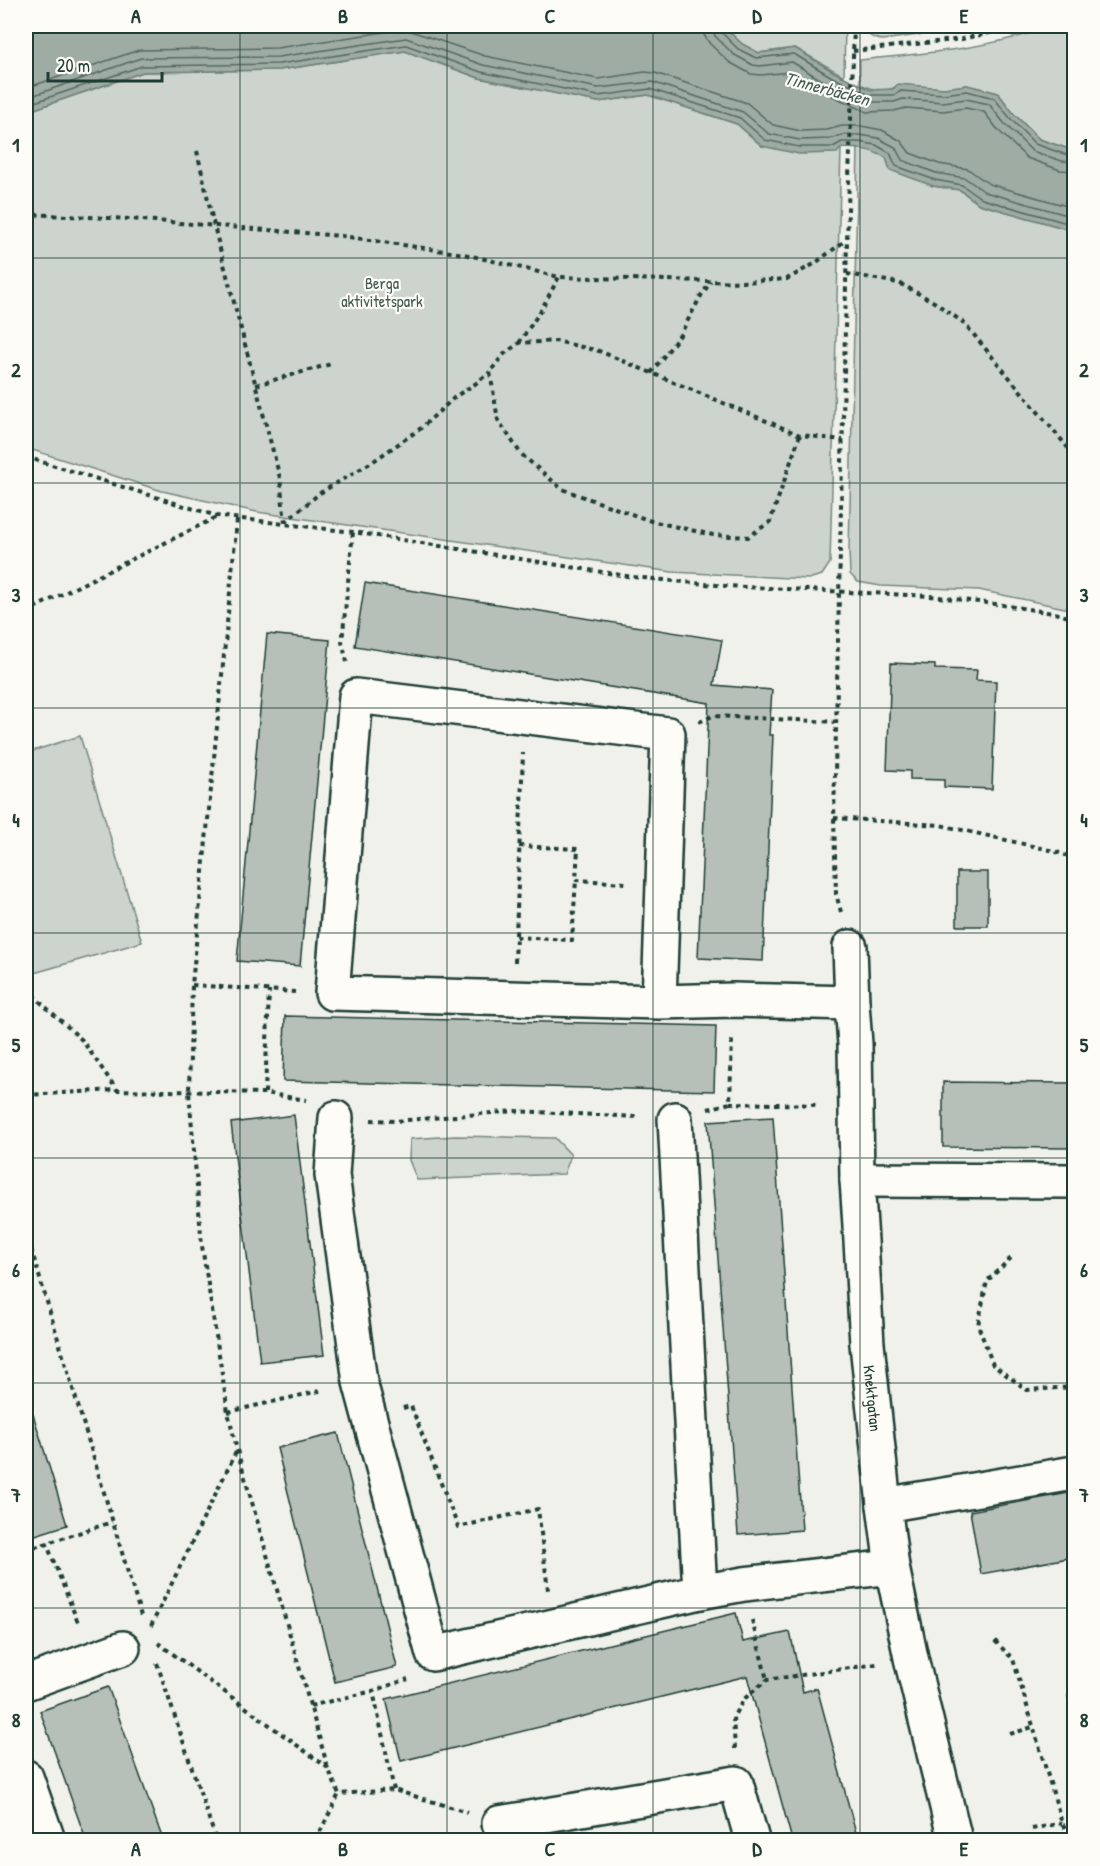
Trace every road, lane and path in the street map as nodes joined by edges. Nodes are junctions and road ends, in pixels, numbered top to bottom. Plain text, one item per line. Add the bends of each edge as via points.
1 (854, 26) edge
2 (1022, 26) edge
3 (853, 51) junction
4 (197, 151) dead end
5 (26, 214) edge
6 (214, 226) junction
7 (847, 240) junction
8 (847, 274) junction
9 (559, 277) junction
10 (711, 281) junction
11 (519, 343) junction
12 (331, 364) dead end
13 (490, 372) junction
14 (650, 373) junction
15 (256, 385) junction
16 (800, 435) junction
17 (843, 440) junction
18 (1074, 455) edge
19 (26, 457) edge
20 (217, 516) junction
21 (237, 520) junction
22 (285, 523) junction
23 (353, 532) junction
24 (840, 591) junction
25 (26, 612) edge
26 (1074, 619) edge
27 (356, 696) junction
28 (524, 716) junction
29 (837, 722) junction
30 (668, 734) junction
31 (834, 818) junction
32 (519, 846) junction
33 (1074, 858) edge
34 (576, 880) junction
35 (663, 885) junction
36 (516, 937) junction
37 (850, 947) joint
38 (192, 985) junction
39 (26, 989) edge
40 (269, 991) junction
41 (332, 993) junction
42 (514, 998) junction
43 (733, 1000) junction
44 (659, 1002) junction
45 (852, 1004) junction
46 (118, 1090) dead end
47 (265, 1093) dead end
48 (730, 1103) junction
49 (855, 1107) junction
50 (336, 1118) dead end
51 (675, 1119) joint
52 (857, 1180) junction
53 (1074, 1181) edge
54 (26, 1232) edge
55 (1011, 1258) dead end
56 (360, 1382) junction
57 (1074, 1387) edge
58 (228, 1412) junction
59 (369, 1416) junction
60 (237, 1450) junction
61 (1074, 1473) edge
62 (884, 1505) junction
63 (112, 1522) junction
64 (46, 1542) junction
65 (26, 1550) edge
66 (892, 1567) junction
67 (744, 1584) junction
68 (700, 1592) junction
69 (552, 1626) junction
70 (138, 1635) junction
71 (994, 1641) dead end
72 (157, 1642) dead end
73 (433, 1654) junction
74 (154, 1656) dead end
75 (911, 1658) junction
76 (92, 1659) junction
77 (1074, 1678) edge
78 (767, 1680) junction
79 (26, 1683) edge
80 (373, 1690) junction
81 (310, 1706) junction
82 (1074, 1714) edge
83 (1033, 1727) junction
84 (1010, 1734) dead end
85 (328, 1768) junction
86 (26, 1777) edge
87 (736, 1783) junction
88 (394, 1790) junction
89 (339, 1794) junction
90 (1062, 1823) junction
91 (1032, 1829) dead end
92 (503, 1832) edge
93 (48, 1840) edge
94 (216, 1840) edge
95 (316, 1840) edge
96 (752, 1840) edge
97 (955, 1840) edge
98 (1074, 1840) edge

1 - 3 path
2 - 3 path via 962,39
3 - 7 path
4 - 6 path
5 - 6 path
6 - 9 path via 342,236 464,254
6 - 15 path
7 - 8 path
7 - 10 path via 787,279
8 - 17 path
8 - 18 path via 899,283 964,323
9 - 10 path
9 - 11 path
10 - 14 path via 680,335
11 - 13 path
11 - 14 path via 556,341 599,351
12 - 15 path
13 - 16 path via 498,420 521,454 562,489 651,521 713,535 748,537 770,522
13 - 22 path via 420,429 320,493
14 - 16 path
15 - 22 path via 280,478
16 - 17 path
17 - 24 path
19 - 20 path
20 - 21 path
20 - 25 path
21 - 22 path
21 - 38 path
22 - 23 path
23 - 24 path via 633,577
23 - 27 path via 342,642
24 - 26 path via 930,596
24 - 29 path
27 - 28 street
27 - 41 street
28 - 30 street
28 - 32 path
29 - 30 path via 712,716
29 - 31 path
30 - 35 street
31 - 33 path via 940,825
31 - 37 path via 836,894
32 - 34 path via 578,849
32 - 36 path
34 - 35 path
34 - 36 path via 572,940
35 - 44 street
36 - 42 path
37 - 45 street, Knektgatan
38 - 40 path
38 - 58 path via 189,1092 202,1246
39 - 46 path via 82,1040
40 - 41 path
40 - 47 path
41 - 42 street
42 - 44 street
43 - 44 street
43 - 45 street
43 - 48 path
45 - 49 street, Knektgatan
48 - 49 path
48 - 51 path
49 - 52 street, Knektgatan
50 - 56 street via 332,1175
51 - 68 street
52 - 53 street
52 - 62 street, Knektgatan via 867,1344
54 - 63 path
55 - 57 path via 987,1281 978,1325 993,1365 1027,1390
56 - 58 path
56 - 59 street
58 - 60 path
59 - 69 path via 411,1406 458,1527 538,1509
59 - 73 street
60 - 70 path
60 - 81 path
61 - 62 street
62 - 66 street, Knektgatan
63 - 64 path
63 - 70 path
64 - 65 path
64 - 76 path
66 - 67 street
66 - 75 street, Knektgatan
67 - 68 street
67 - 78 path
68 - 69 street
69 - 73 street
70 - 76 street
71 - 83 path via 1013,1659
72 - 85 path
73 - 80 path via 427,1674
74 - 94 path
75 - 78 path
75 - 97 street, Knektgatan
76 - 79 street
77 - 82 path via 1069,1696
78 - 87 path via 744,1699 733,1717
80 - 81 path
80 - 88 path
81 - 85 path
83 - 84 path
83 - 90 path
85 - 89 path
86 - 93 street
87 - 92 street
87 - 96 street
88 - 89 path
88 - 92 path
89 - 95 path
90 - 91 path
90 - 98 path

